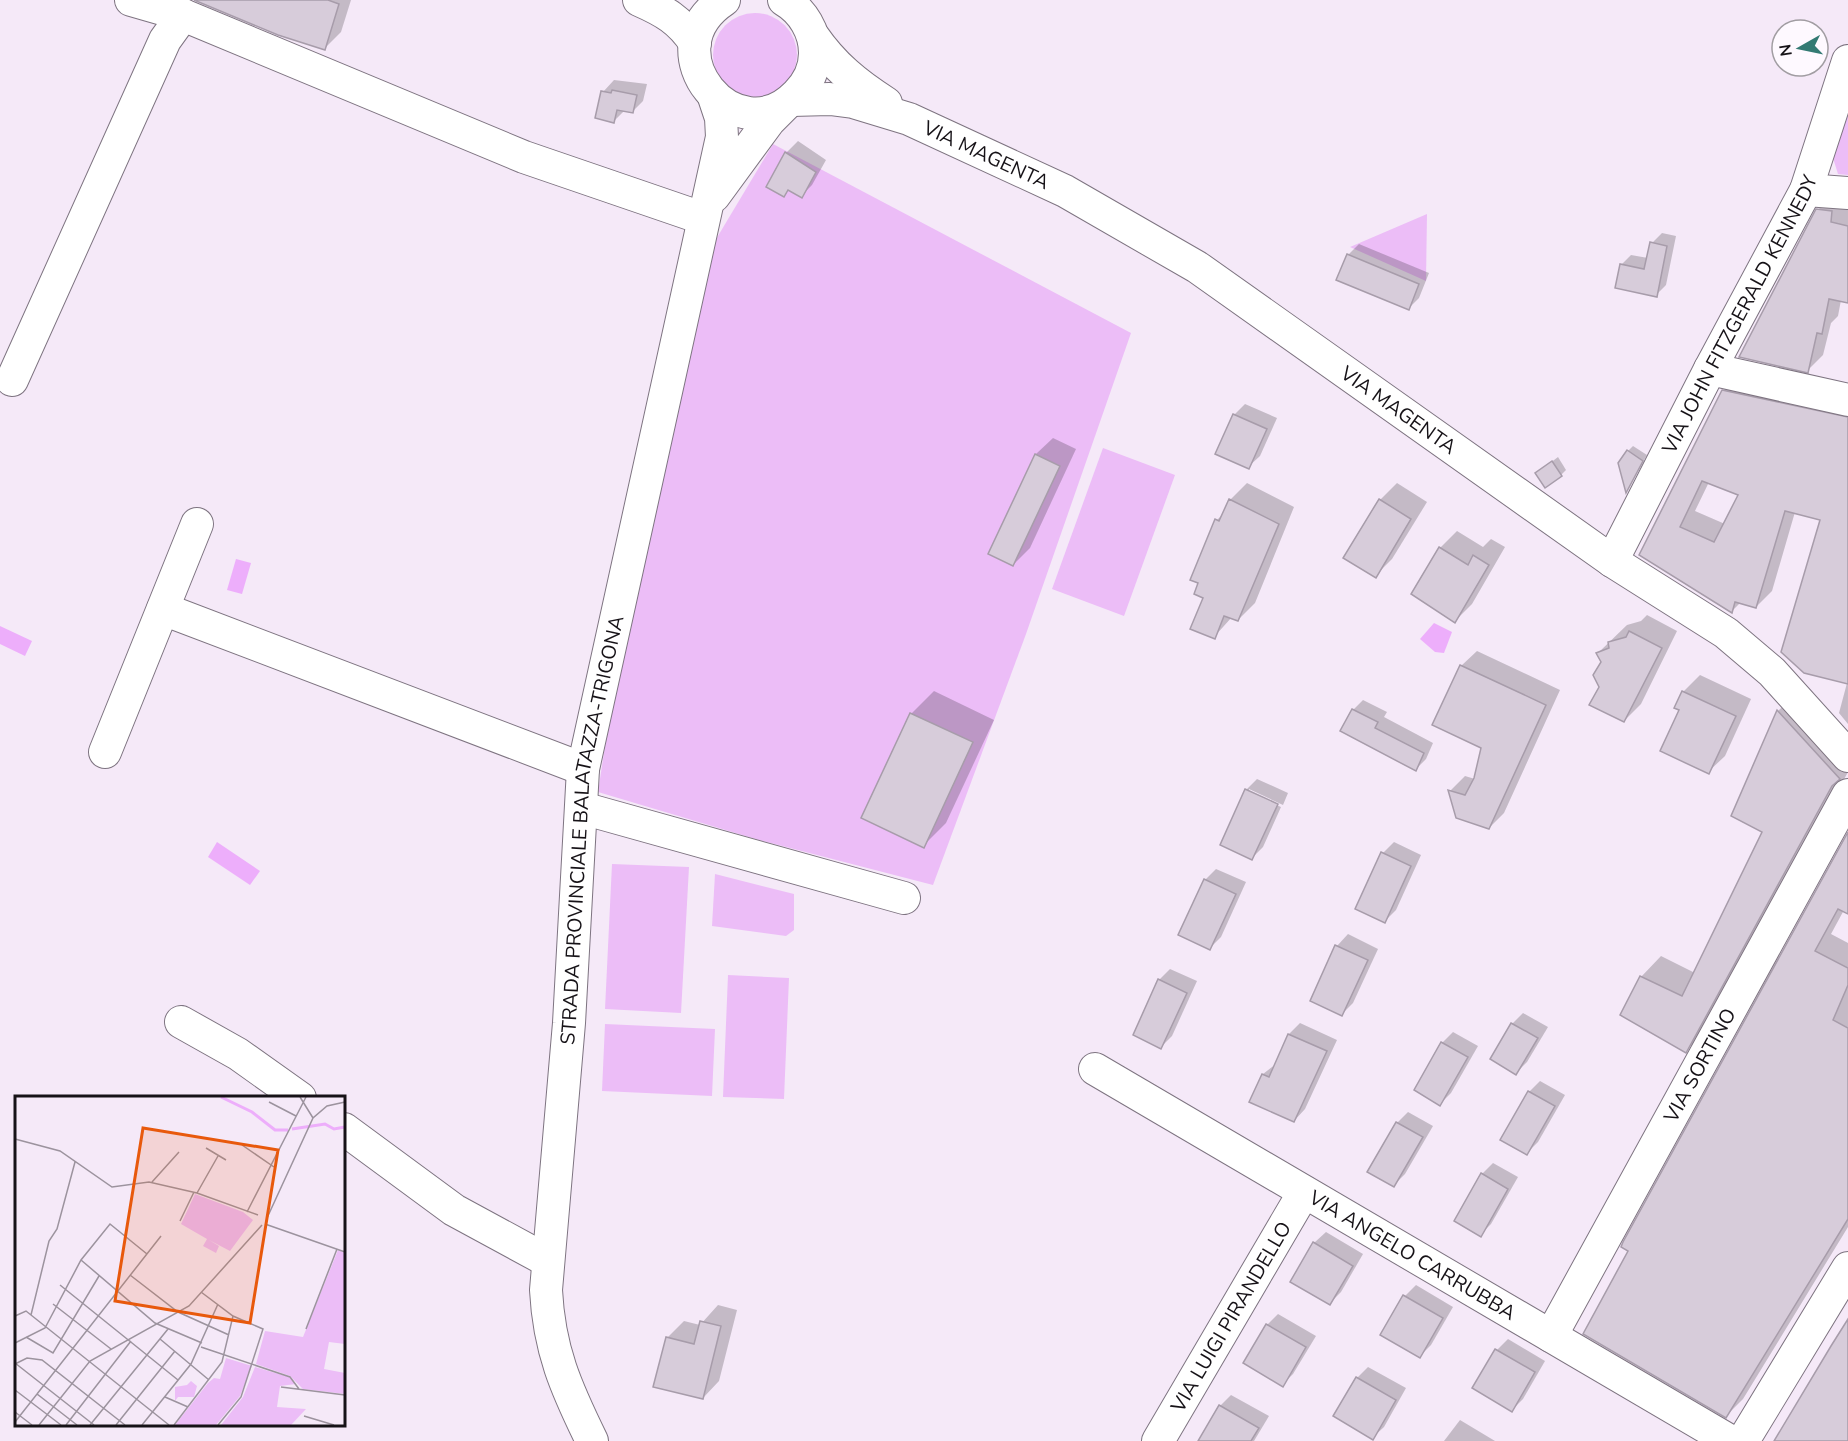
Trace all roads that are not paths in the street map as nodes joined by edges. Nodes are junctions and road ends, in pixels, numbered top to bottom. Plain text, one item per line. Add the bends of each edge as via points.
1 (131, 0) edge
2 (639, 0) edge
3 (724, 0) edge
4 (798, 12) edge
5 (183, 15) junction
6 (695, 43) junction
7 (1848, 61) edge
8 (714, 97) junction
9 (788, 102) junction
10 (909, 119) junction
11 (1806, 190) junction
12 (1848, 193) edge
13 (702, 218) junction
14 (1710, 369) junction
15 (12, 380) dead end
16 (1848, 400) edge
17 (197, 524) dead end
18 (1612, 561) junction
19 (163, 609) junction
20 (105, 752) dead end
21 (1848, 756) edge
22 (583, 769) junction
23 (1848, 795) edge
24 (582, 808) junction
25 (904, 898) dead end
26 (181, 1022) dead end
27 (1095, 1070) dead end
28 (290, 1095) edge
29 (345, 1130) edge
30 (1304, 1192) junction
31 (548, 1262) junction
32 (1848, 1268) edge
33 (1551, 1336) junction
34 (592, 1441) edge
35 (1158, 1441) edge
36 (1730, 1441) edge
37 (1743, 1441) edge

1 - 5 street
2 - 6 street via 670,14
3 - 6 street via 705,17
4 - 9 street via 815,54 804,87
4 - 10 street via 830,60 852,81
5 - 13 street via 524,157
5 - 15 street via 165,40
6 - 8 street via 698,72
7 - 11 street, VIA JOHN FITZGERALD KENNEDY
8 - 9 street via 724,105 748,112 768,111
8 - 13 street, STRADA PROVINCIALE BALATAZZA-TRIGONA via 722,137
9 - 10 street via 853,102
9 - 13 street via 722,182
10 - 18 street, VIA MAGENTA via 1065,191 1197,267
11 - 12 street
11 - 14 street, VIA JOHN FITZGERALD KENNEDY
13 - 22 street, STRADA PROVINCIALE BALATAZZA-TRIGONA
14 - 16 street
14 - 18 street, VIA JOHN FITZGERALD KENNEDY
17 - 19 street
18 - 21 street, VIA MAGENTA via 1726,633 1772,672
19 - 20 street
19 - 22 street
22 - 24 street, STRADA PROVINCIALE BALATAZZA-TRIGONA
23 - 33 street, VIA SORTINO
24 - 25 street
24 - 31 street, STRADA PROVINCIALE BALATAZZA-TRIGONA via 569,1023
26 - 28 street via 238,1054
27 - 30 street, VIA ANGELO CARRUBBA
29 - 31 street via 454,1210
30 - 33 street, VIA ANGELO CARRUBBA
30 - 35 street, VIA LUIGI PIRANDELLO
31 - 34 street, STRADA PROVINCIALE BALATAZZA-TRIGONA via 547,1320 554,1353
32 - 37 street
33 - 36 street, VIA ANGELO CARRUBBA

